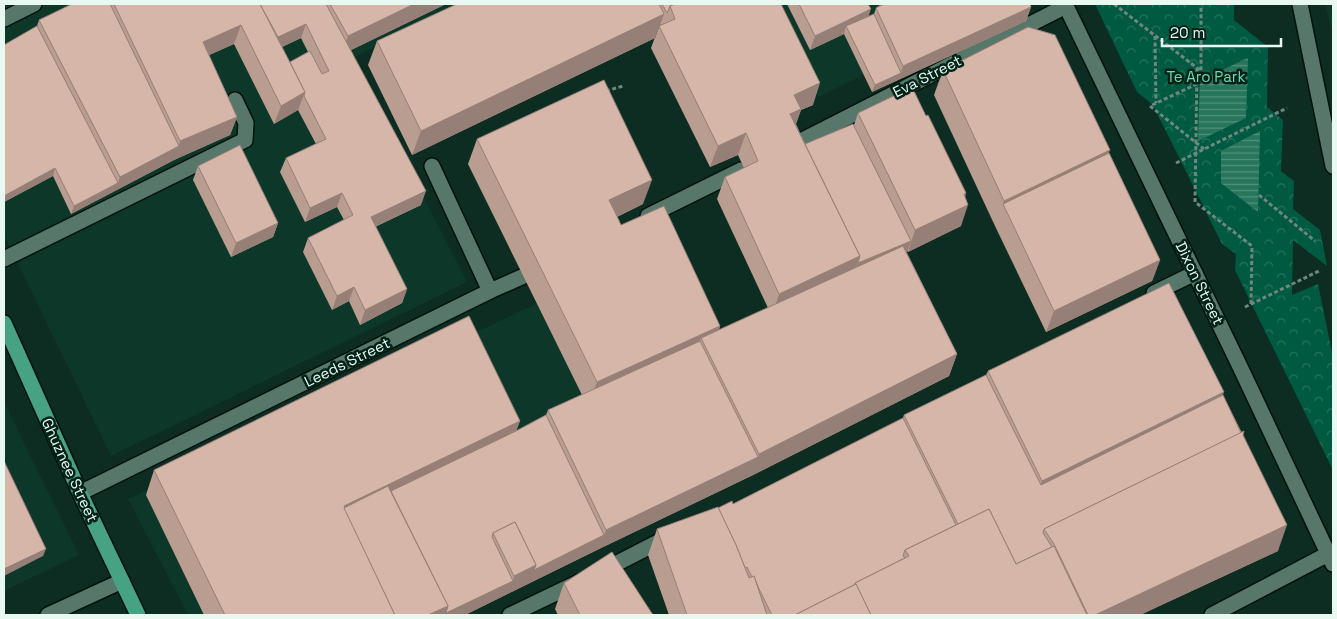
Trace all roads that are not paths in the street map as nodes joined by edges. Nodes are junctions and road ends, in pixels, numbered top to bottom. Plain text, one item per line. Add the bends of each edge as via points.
1 (34, 4) edge
2 (1300, 4) edge
3 (1065, 5) edge
4 (4, 19) edge
5 (236, 100) dead end
6 (789, 147) edge
7 (432, 166) dead end
8 (1333, 166) edge
9 (744, 168) edge
10 (638, 221) edge
11 (4, 259) edge
12 (1195, 273) junction
13 (524, 276) dead end
14 (490, 291) junction
15 (1138, 301) edge
16 (4, 324) edge
17 (80, 493) junction
18 (677, 533) edge
19 (1331, 559) edge
20 (122, 581) junction
21 (48, 615) edge
22 (138, 615) edge
23 (510, 615) edge
24 (1212, 615) edge

1 - 4 street
2 - 8 street
3 - 6 street, Eva Street
3 - 12 street, Dixon Street
5 - 11 street via 246,122 245,140
7 - 14 street
9 - 10 street
12 - 15 street
12 - 19 street, Dixon Street
13 - 14 street
14 - 17 street, Leeds Street
16 - 17 main road, Ghuznee Street
17 - 20 main road, Ghuznee Street
18 - 23 street
19 - 24 street
20 - 21 street
20 - 22 main road, Ghuznee Street

